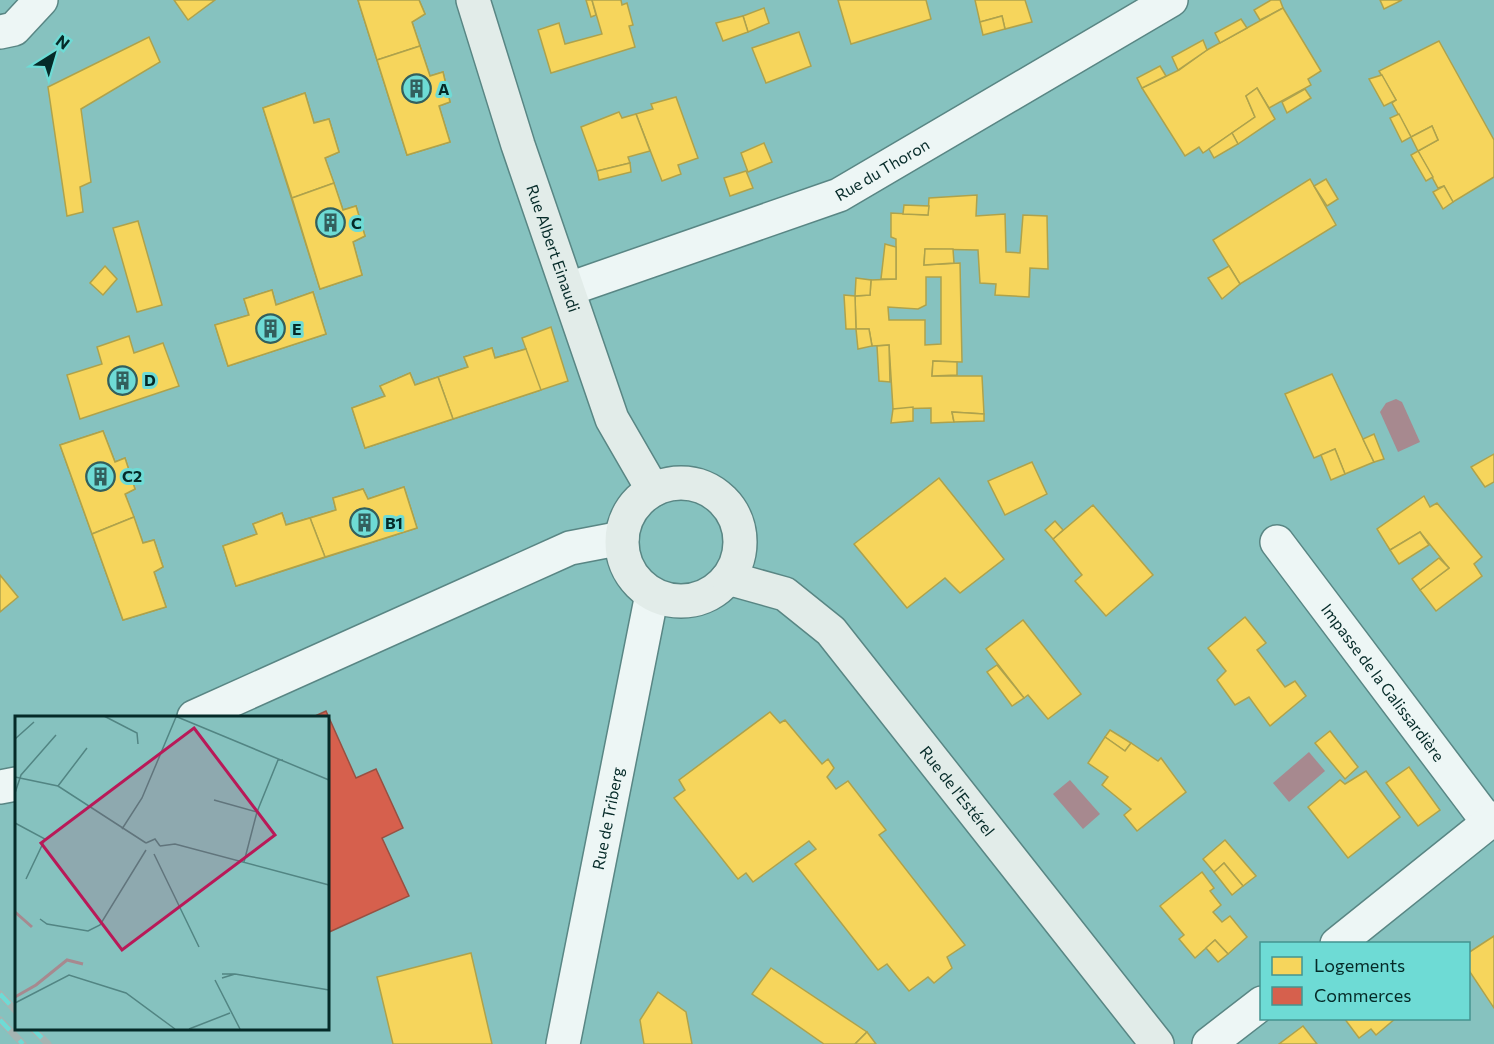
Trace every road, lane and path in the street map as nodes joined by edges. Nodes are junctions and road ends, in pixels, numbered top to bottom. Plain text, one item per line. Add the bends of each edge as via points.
1 (42, 0) edge
2 (472, 0) edge
3 (1171, 0) edge
4 (0, 32) edge
5 (569, 289) junction
6 (653, 490) junction
7 (622, 538) junction
8 (1277, 542) dead end
9 (728, 578) junction
10 (652, 594) junction
11 (196, 716) edge
12 (15, 784) edge
13 (0, 787) edge
14 (1491, 820) edge
15 (1339, 942) edge
16 (1260, 1005) edge
17 (563, 1044) edge
18 (1157, 1044) edge
19 (1209, 1044) edge

1 - 4 street via 14,29
2 - 5 street, Rue Albert Einaudi
3 - 5 street, Rue du Thoron via 839,195
5 - 6 street, Rue Albert Einaudi via 612,419
6 - 7 street via 637,503 626,520
6 - 9 street via 675,483 696,485 729,508 740,544 738,559
7 - 10 street via 624,559 631,573
7 - 11 street via 570,548
8 - 14 street, Impasse de la Galissardière
9 - 10 street via 712,592 693,600 672,601
9 - 18 street, Rue de l'Estérel via 785,594 831,631
10 - 17 street, Rue de Triberg
12 - 13 street
14 - 15 street
16 - 19 street

